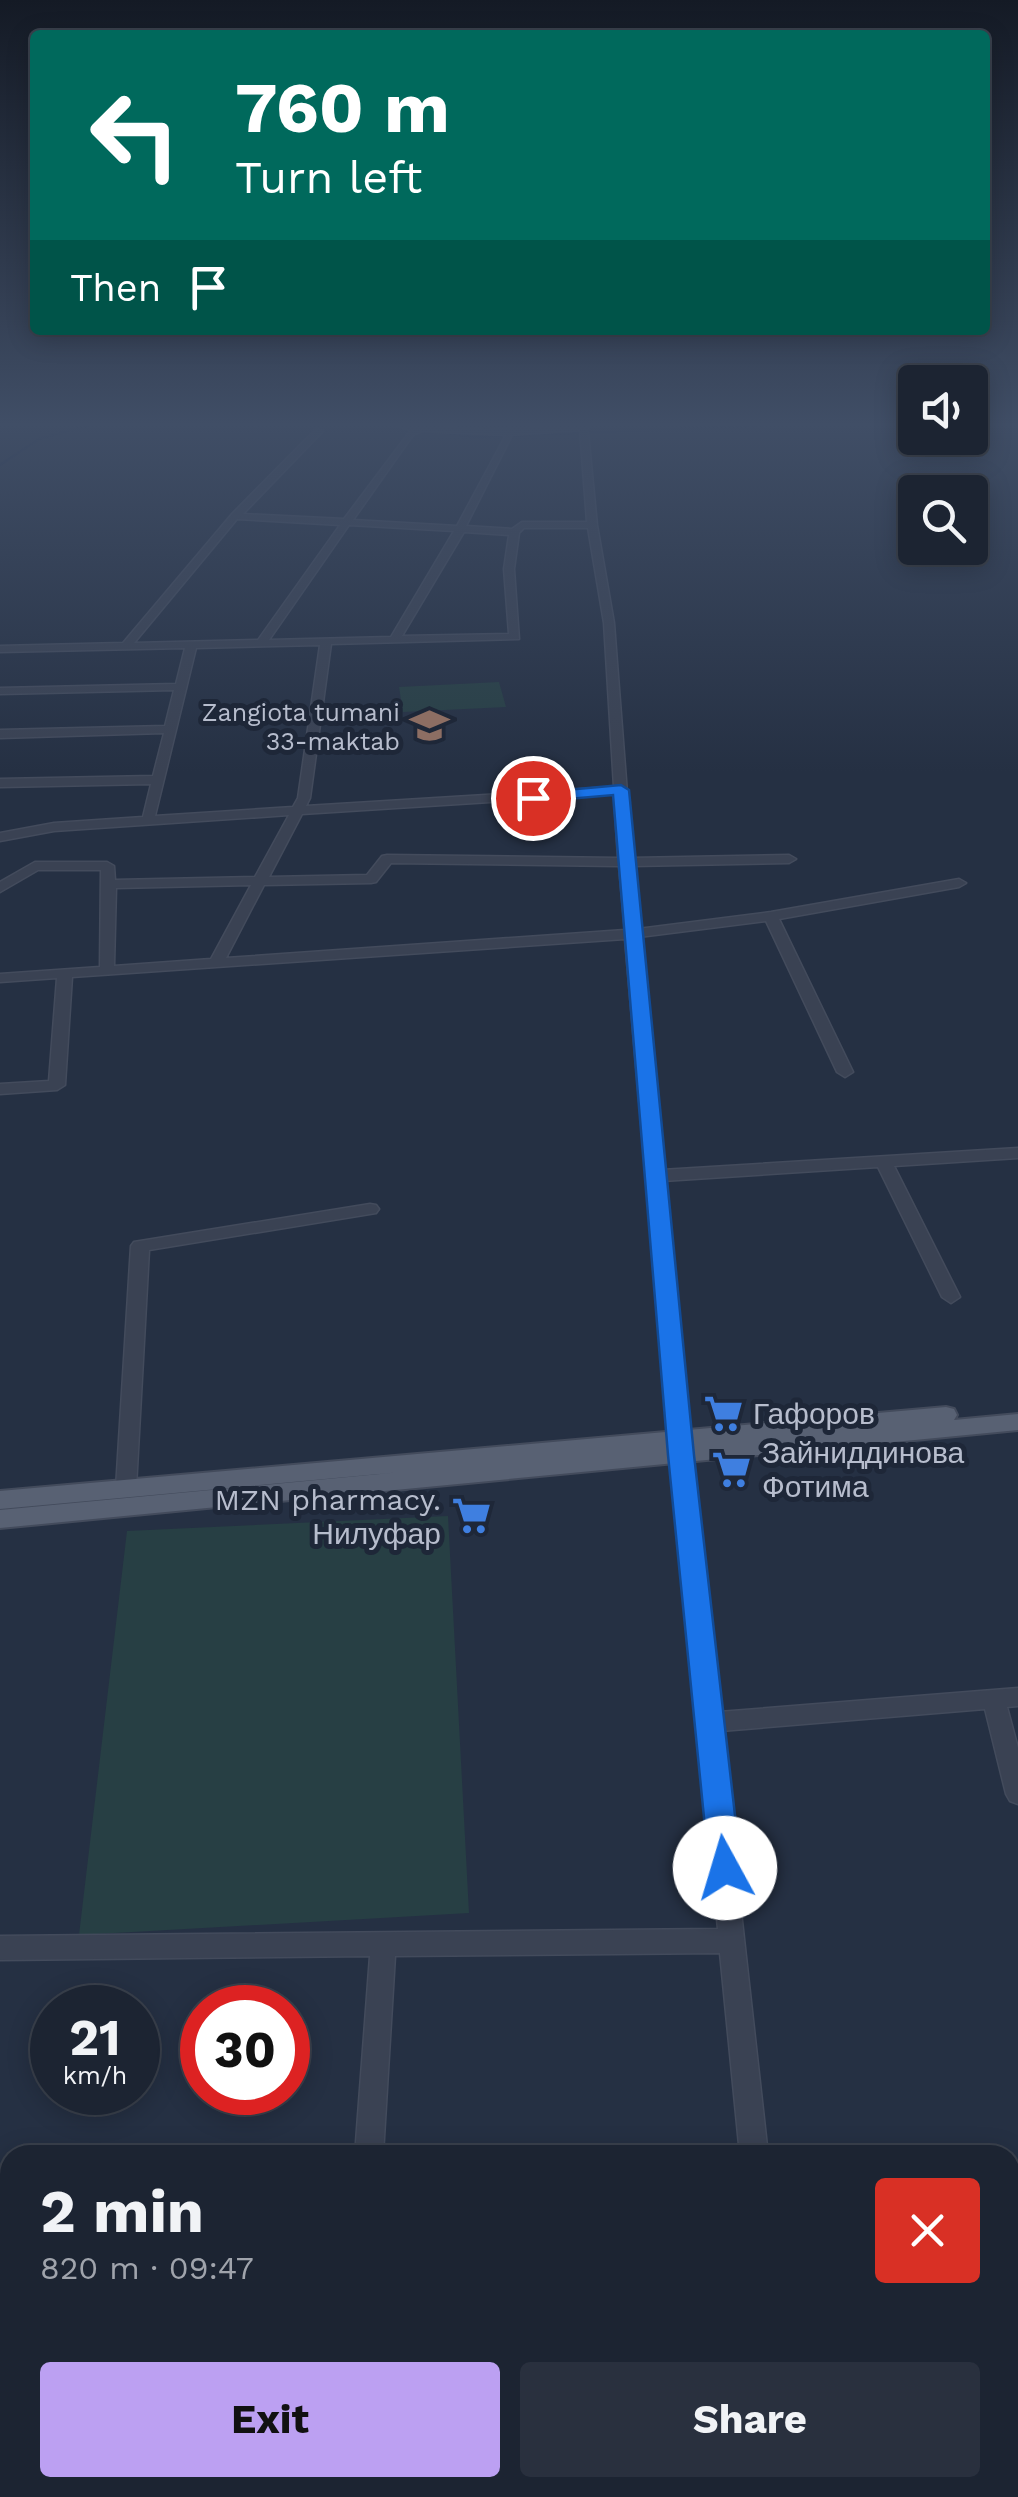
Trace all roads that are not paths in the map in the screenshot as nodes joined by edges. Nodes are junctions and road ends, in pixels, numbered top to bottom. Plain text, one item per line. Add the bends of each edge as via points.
1 (215, 539) edge
2 (333, 539) edge
3 (455, 539) edge
4 (513, 539) edge
5 (594, 539) edge
6 (396, 639) junction
7 (326, 641) junction
8 (260, 644) junction
9 (191, 646) junction
10 (124, 648) junction
11 (0, 649) edge
12 (180, 687) junction
13 (0, 691) edge
14 (171, 729) junction
15 (0, 734) edge
16 (158, 780) junction
17 (0, 782) edge
18 (621, 790) junction
19 (297, 810) junction
20 (148, 820) junction
21 (0, 837) edge
22 (789, 859) dead end
23 (625, 860) junction
24 (258, 882) junction
25 (109, 884) junction
26 (959, 884) dead end
27 (0, 888) edge
28 (771, 916) junction
29 (632, 934) junction
30 (216, 963) junction
31 (107, 970) junction
32 (65, 973) junction
33 (0, 978) edge
34 (845, 1072) dead end
35 (0, 1089) edge
36 (1018, 1153) edge
37 (883, 1162) junction
38 (656, 1176) junction
39 (370, 1209) dead end
40 (952, 1298) dead end
41 (1018, 1408) edge
42 (1018, 1422) edge
43 (680, 1447) junction
44 (126, 1488) junction
45 (0, 1500) edge
46 (0, 1519) edge
47 (1006, 1698) edge
48 (710, 1722) junction
49 (1018, 1794) edge
50 (732, 1942) junction
51 (383, 1945) junction
52 (0, 1948) edge
53 (370, 2145) edge
54 (753, 2145) edge

1 - 10 street
2 - 8 street
3 - 6 street
4 - 6 street via 514,637
5 - 18 street via 609,623
6 - 7 street
7 - 8 street
7 - 19 street
8 - 9 street
9 - 10 street
9 - 12 street
10 - 11 street
12 - 13 street
12 - 14 street
14 - 15 street
14 - 16 street
16 - 17 street
16 - 20 street
18 - 19 street
18 - 23 street
19 - 20 street
19 - 24 street
20 - 21 street
22 - 23 street
23 - 24 street via 387,859 371,879
23 - 29 street
24 - 25 street
24 - 30 street
25 - 27 street via 107,866 35,866
25 - 31 street
26 - 28 street
28 - 29 street
28 - 34 street
29 - 30 street
29 - 38 street
30 - 31 street
31 - 32 street
32 - 33 street
32 - 35 street via 57,1085
36 - 37 street
37 - 38 street
37 - 40 street
38 - 43 street
39 - 44 street via 140,1246
41 - 43 main road
42 - 43 main road
43 - 44 main road
43 - 46 main road
43 - 48 street
44 - 45 main road
47 - 48 street
47 - 49 street
48 - 50 street
50 - 51 street
50 - 54 street
51 - 52 street
51 - 53 street

